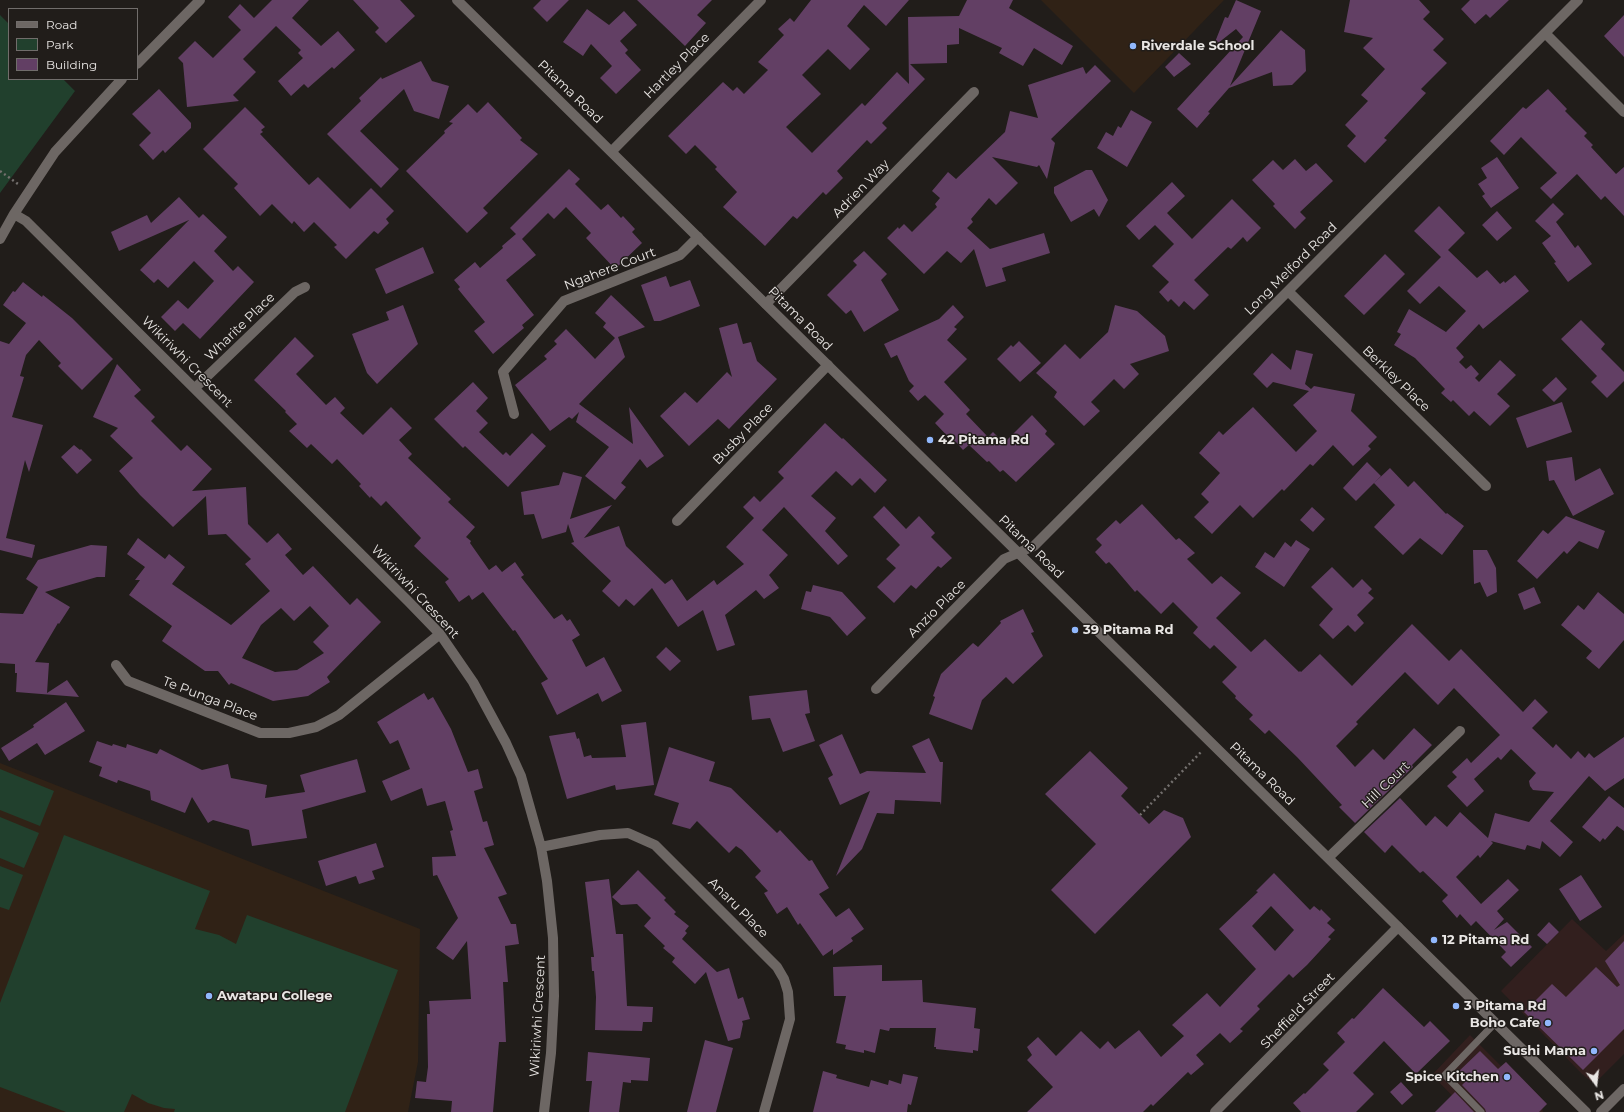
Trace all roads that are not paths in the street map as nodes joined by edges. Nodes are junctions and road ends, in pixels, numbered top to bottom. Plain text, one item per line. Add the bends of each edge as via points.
1 (200, 0) edge
2 (457, 0) edge
3 (761, 0) edge
4 (1578, 0) edge
5 (1545, 33) junction
6 (138, 63) edge
7 (121, 80) edge
8 (974, 92) dead end
9 (1624, 112) edge
10 (612, 151) junction
11 (14, 214) junction
12 (698, 237) junction
13 (0, 239) edge
14 (305, 286) dead end
15 (1288, 291) junction
16 (766, 304) junction
17 (828, 365) junction
18 (195, 388) junction
19 (514, 414) dead end
20 (1486, 486) dead end
21 (677, 520) dead end
22 (1019, 552) junction
23 (440, 634) junction
24 (116, 666) dead end
25 (876, 689) dead end
26 (1460, 731) dead end
27 (541, 847) junction
28 (1329, 857) junction
29 (1398, 927) junction
30 (1496, 1022) junction
31 (1624, 1088) edge
32 (544, 1112) edge
33 (764, 1112) edge
34 (1215, 1112) edge
35 (1481, 1112) edge
36 (1586, 1112) edge
37 (1600, 1112) edge

1 - 6 street
2 - 10 street, Pitama Road
3 - 10 street, Hartley Place
4 - 5 street, Long Melford Road
5 - 9 street
5 - 15 street, Long Melford Road
7 - 11 street via 55,152
8 - 16 street, Adrien Way
10 - 12 street, Pitama Road
11 - 13 street
11 - 18 street, Wikiriwhi Crescent via 26,221
12 - 16 street, Pitama Road
12 - 19 street, Ngahere Court via 680,255 564,301 503,372
14 - 18 street, Wharite Place via 295,292
15 - 20 street, Berkley Place
15 - 22 street, Long Melford Road via 1034,546
16 - 17 street, Pitama Road
17 - 21 street, Busby Place
17 - 22 street, Pitama Road
18 - 23 street, Wikiriwhi Crescent
22 - 25 street, Anzio Place via 1004,559
22 - 28 street, Pitama Road
23 - 24 street, Te Punga Place via 340,715 316,727 289,733 260,733 128,681
23 - 27 street, Wikiriwhi Crescent via 473,682 506,743 521,776
26 - 28 street, Hill Court
27 - 32 street, Wikiriwhi Crescent via 547,881 554,967 551,1053
27 - 33 street, Anaru Place via 600,835 628,833 655,845 777,967 788,992 790,1019
28 - 29 street, Pitama Road
29 - 30 street, Pitama Road
29 - 34 street, Sheffield Street
30 - 35 lane via 1445,1075
30 - 36 street, Pitama Road
31 - 37 street

